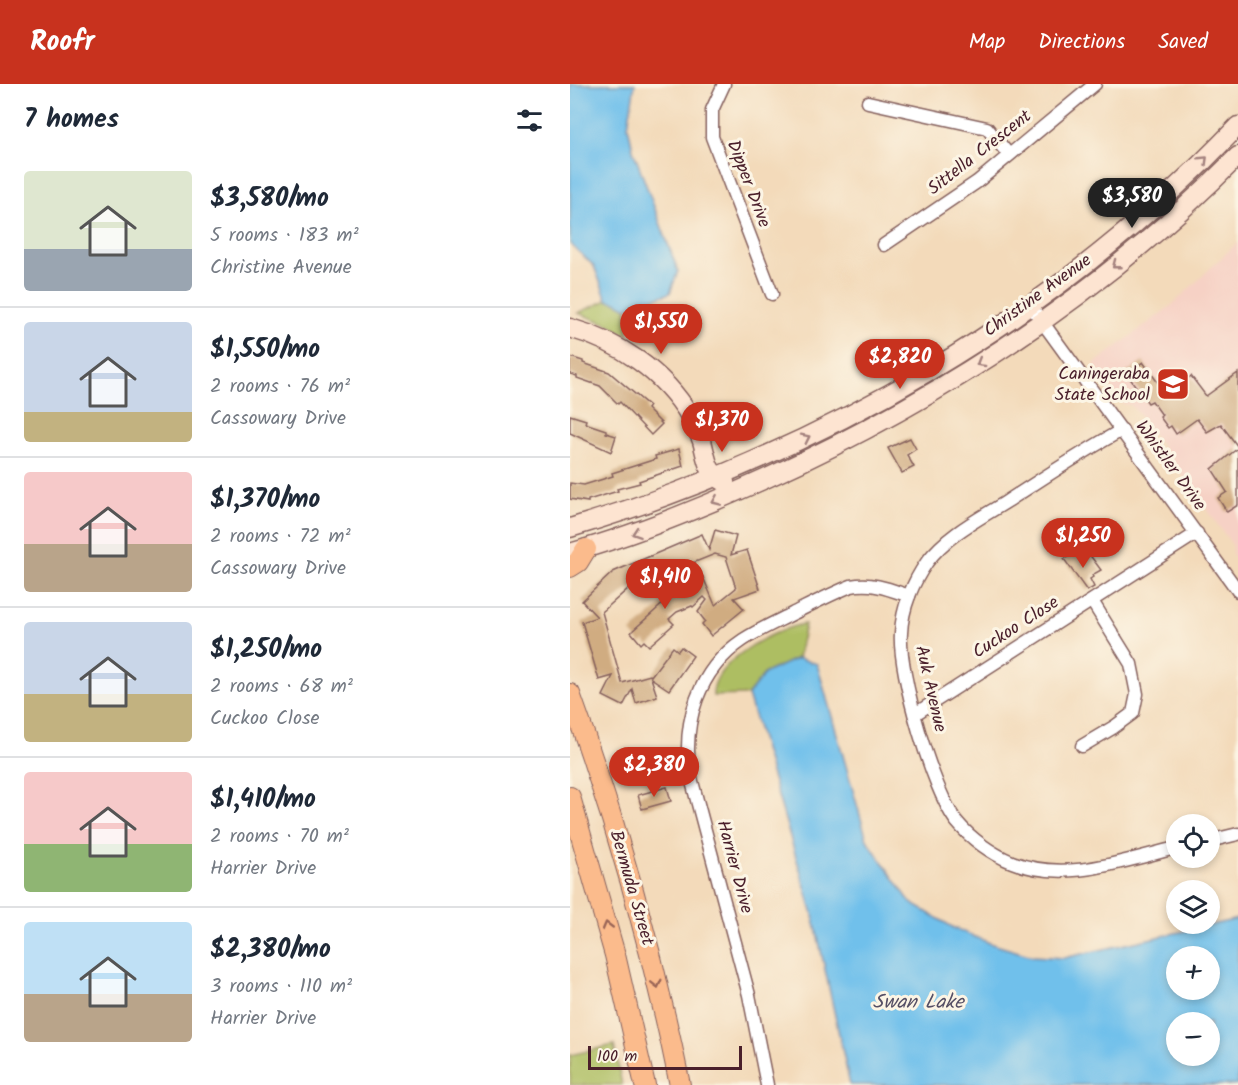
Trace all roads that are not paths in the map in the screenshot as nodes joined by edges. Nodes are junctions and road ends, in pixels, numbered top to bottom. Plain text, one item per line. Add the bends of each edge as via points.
1 (724, 84) edge
2 (1095, 84) edge
3 (868, 102) dead end
4 (1238, 126) edge
5 (1009, 155) junction
6 (1238, 156) edge
7 (884, 245) dead end
8 (772, 294) dead end
9 (1030, 305) junction
10 (1043, 320) junction
11 (570, 328) edge
12 (883, 420) junction
13 (832, 425) junction
14 (1122, 430) junction
15 (725, 474) junction
16 (747, 487) junction
17 (570, 528) edge
18 (1197, 533) junction
19 (578, 551) edge
20 (570, 567) edge
21 (1238, 591) edge
22 (909, 597) junction
23 (1092, 601) junction
24 (570, 694) edge
25 (915, 714) junction
26 (1082, 746) dead end
27 (570, 797) edge
28 (1238, 834) edge
29 (1220, 838) edge
30 (1166, 850) edge
31 (645, 1085) edge
32 (680, 1085) edge
33 (767, 1085) edge

1 - 8 street, Dipper Drive via 712,111 712,137
2 - 5 street, Sittella Crescent
3 - 5 street via 987,128
9 -> 4 street, Christine Avenue via 1124,233
5 - 7 street, Sittella Crescent via 958,196
6 -> 10 street, Christine Avenue via 1135,250
9 - 10 street, Whistler Drive
9 - 13 street, Christine Avenue via 927,373
10 -> 12 street, Christine Avenue
10 - 14 street, Whistler Drive
11 - 15 street via 615,346 663,382 683,406 702,441 706,462
12 - 13 street via 883,412 875,410 852,422
12 - 16 street, Christine Avenue
15 -> 13 street, Christine Avenue
14 - 18 street, Whistler Drive
14 - 22 street, Auk Avenue via 955,535 927,562
15 - 16 street via 727,483
15 - 17 street, Christine Avenue
16 -> 19 street, Christine Avenue via 661,524
18 - 21 street, Whistler Drive
18 - 23 street, Cuckoo Close
19 - 20 main road via 578,562
22 - 25 street, Auk Avenue via 902,620 901,649
22 - 33 street, Harrier Drive via 876,585 851,586 773,623 726,654 693,706 687,739 690,774 749,995
23 - 25 street, Cuckoo Close
23 - 26 street via 1131,664 1137,694 1133,713
24 -> 32 main road, Bermuda Street via 635,899
25 - 30 street, Auk Avenue via 943,799 957,823 994,854 1027,867 1059,872
31 -> 27 main road, Bermuda Street via 615,955
28 - 29 street

